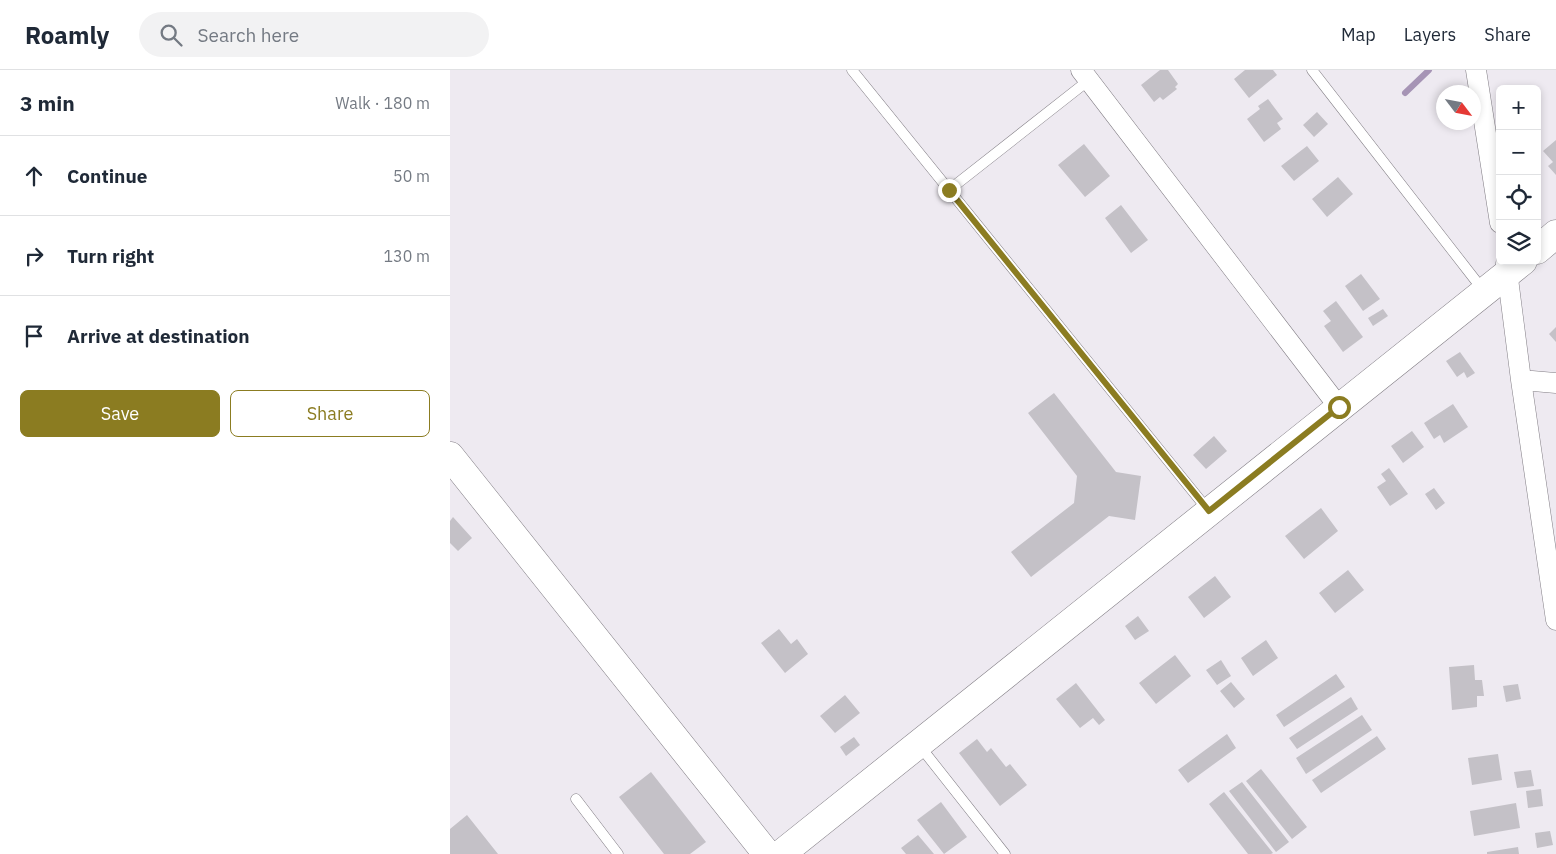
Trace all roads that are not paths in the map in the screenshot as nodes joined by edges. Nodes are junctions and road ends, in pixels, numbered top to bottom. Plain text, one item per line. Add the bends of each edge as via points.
1 (852, 70) edge
2 (1312, 70) edge
3 (1476, 70) edge
4 (1091, 73) edge
5 (949, 190) junction
6 (1500, 220) edge
7 (1556, 234) edge
8 (1541, 247) edge
9 (1512, 265) edge
10 (1485, 292) junction
11 (1521, 380) junction
12 (1556, 383) edge
13 (1339, 407) junction
14 (450, 456) edge
15 (1209, 511) junction
16 (1556, 620) edge
17 (919, 744) junction
18 (576, 799) dead end
19 (618, 854) edge
20 (767, 854) edge
21 (781, 854) edge
22 (1005, 854) edge

1 - 5 lane
2 - 10 lane
3 - 6 street
4 - 5 lane
4 - 13 street
5 - 15 lane
7 - 8 street
9 - 10 street
9 - 11 street
10 - 13 street
11 - 12 street
11 - 16 street
13 - 15 street
14 - 20 street
15 - 17 street
17 - 21 street
17 - 22 lane
18 - 19 lane

